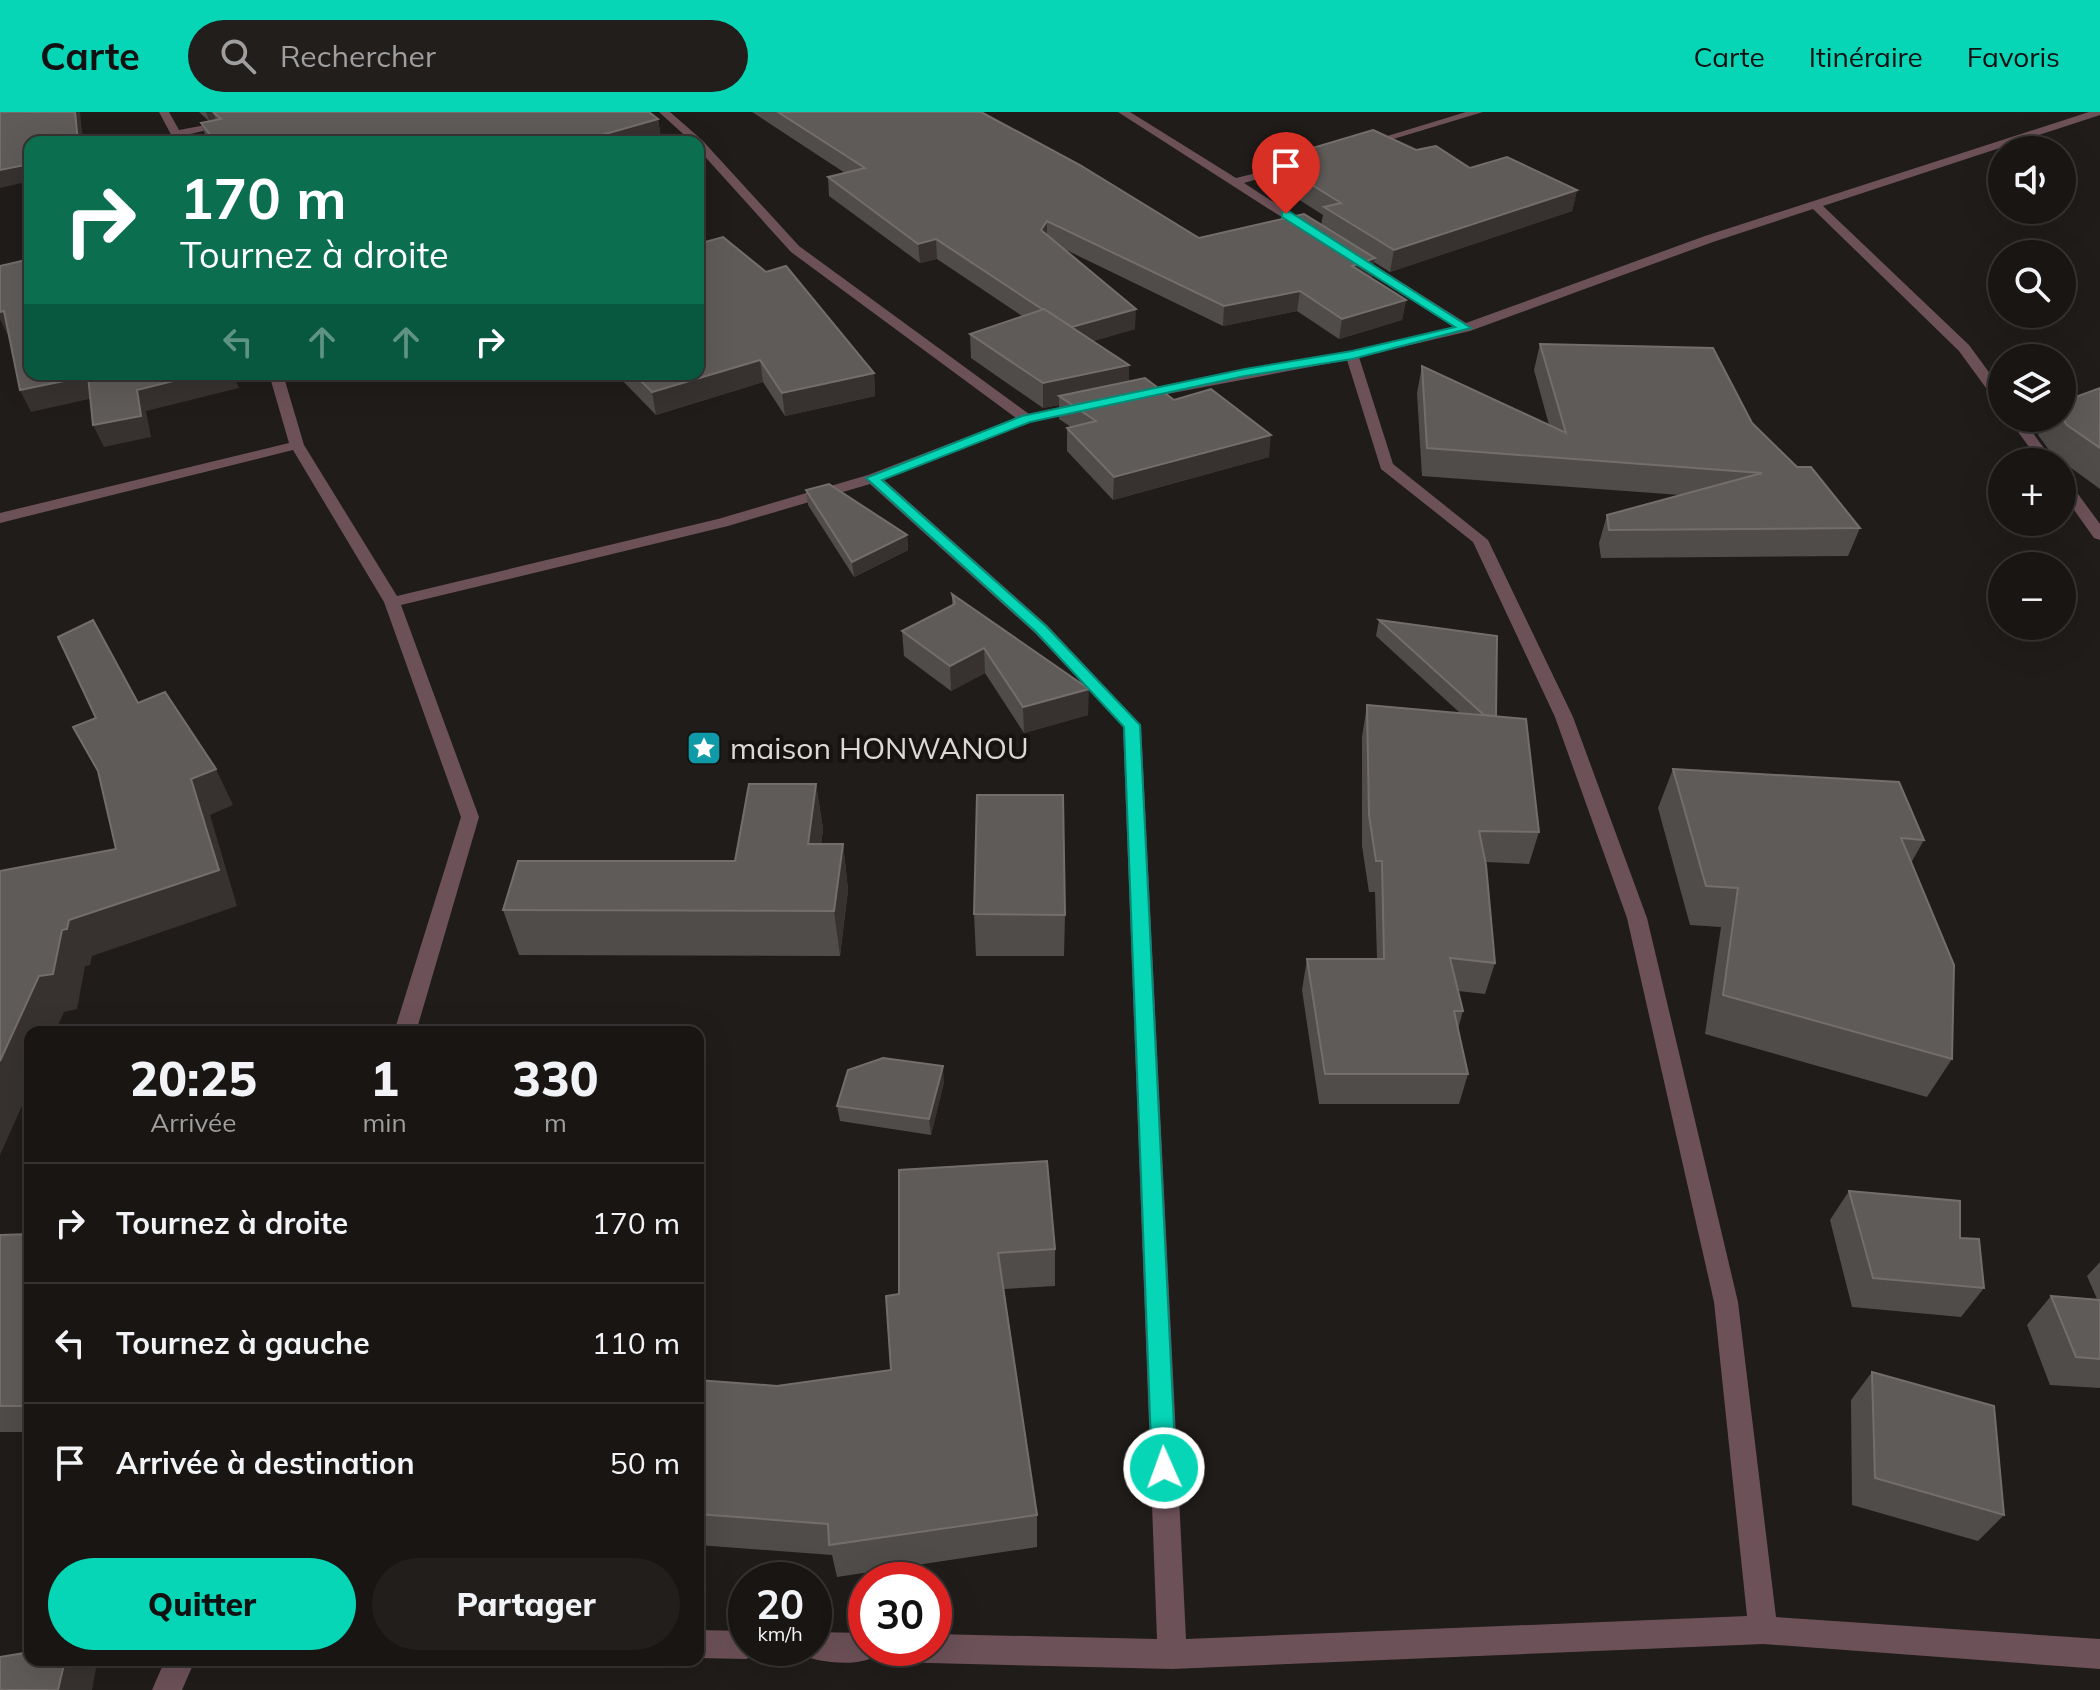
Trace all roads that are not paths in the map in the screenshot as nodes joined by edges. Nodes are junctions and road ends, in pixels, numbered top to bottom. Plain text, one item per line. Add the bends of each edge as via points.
1 (164, 112) edge
2 (664, 112) edge
3 (1123, 112) edge
4 (1478, 112) edge
5 (2100, 112) edge
6 (247, 120) edge
7 (177, 136) edge
8 (186, 136) edge
9 (691, 136) edge
10 (1357, 147) edge
11 (704, 149) edge
12 (1311, 160) edge
13 (1235, 182) junction
14 (1817, 206) junction
15 (1324, 239) edge
16 (1337, 247) edge
17 (1465, 328) junction
18 (1352, 355) junction
19 (278, 380) edge
20 (1988, 381) edge
21 (1120, 399) edge
22 (1104, 402) edge
23 (1026, 419) junction
24 (297, 445) junction
25 (873, 478) junction
26 (2076, 502) edge
27 (0, 518) edge
28 (2100, 535) edge
29 (392, 602) junction
30 (407, 1026) edge
31 (1763, 1630) junction
32 (704, 1644) edge
33 (728, 1645) edge
34 (952, 1649) edge
35 (1172, 1654) junction
36 (2100, 1654) edge
37 (177, 1666) edge
38 (167, 1690) edge

1 - 7 street
2 - 9 street
3 - 13 street
4 - 10 street
5 - 14 street
6 - 8 street
11 - 23 street via 795,249
12 - 13 street
13 - 15 street
14 - 17 street via 1709,239
14 - 20 street via 1964,348
16 - 17 street
17 - 18 street
18 - 21 street
18 - 31 street via 1386,466 1480,540 1564,717 1637,918 1726,1302
19 - 24 street
22 - 23 street
23 - 25 street
24 - 27 street
24 - 29 street
25 - 29 street via 723,523
25 - 35 street via 1041,629 1132,725
26 - 28 street
29 - 30 street via 470,817
31 - 35 street
31 - 36 street
32 - 33 street
34 - 35 street
37 - 38 street

